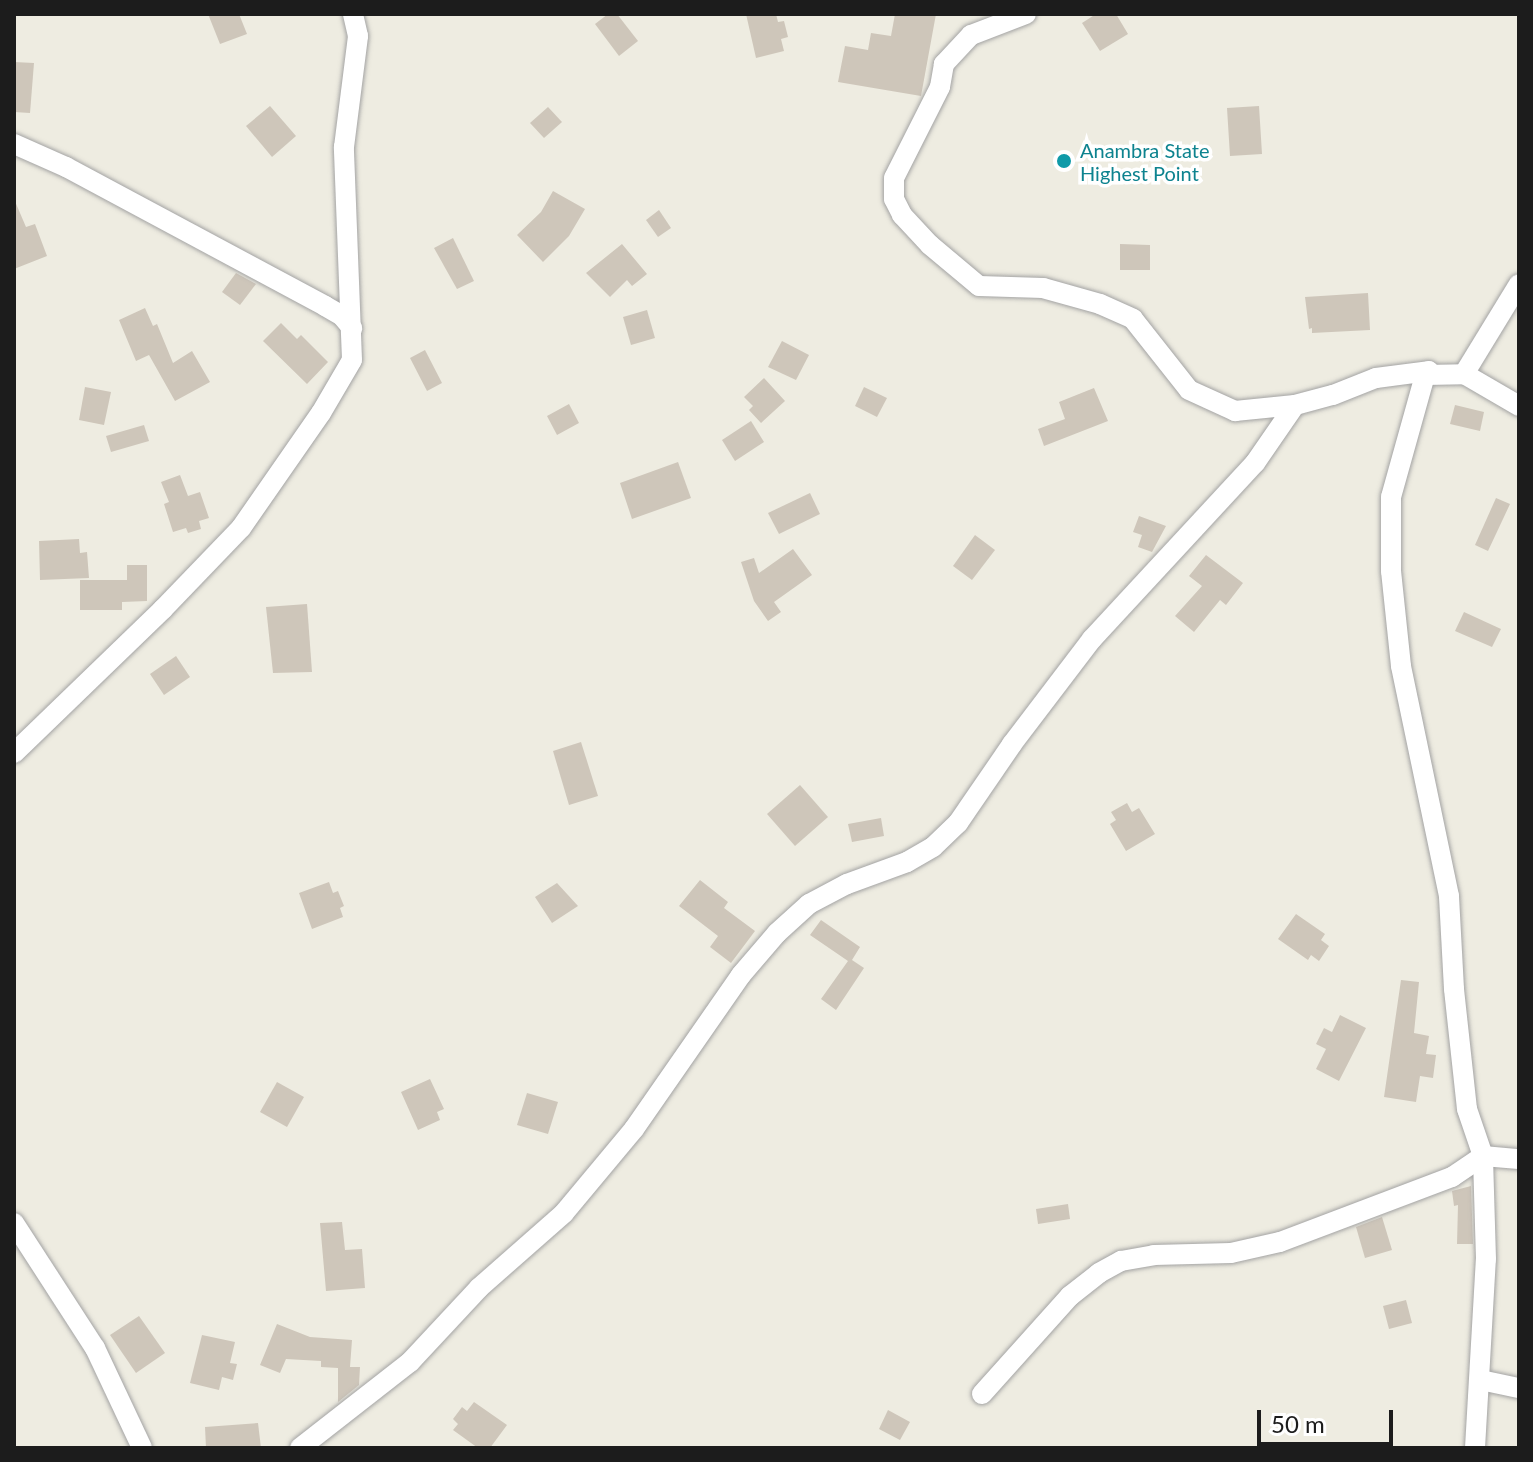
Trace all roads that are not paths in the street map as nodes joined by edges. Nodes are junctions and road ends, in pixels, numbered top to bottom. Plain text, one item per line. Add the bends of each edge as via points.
1 (353, 14) edge
2 (1026, 14) edge
3 (14, 144) edge
4 (1519, 284) edge
5 (352, 328) junction
6 (1464, 374) junction
7 (1425, 375) junction
8 (1295, 405) junction
9 (1519, 406) edge
10 (14, 753) edge
11 (1483, 1156) junction
12 (1519, 1159) edge
13 (14, 1223) edge
14 (1481, 1380) junction
15 (1519, 1388) edge
16 (982, 1394) dead end
17 (142, 1448) edge
18 (300, 1448) edge
19 (1475, 1448) edge

1 - 5 street via 358,36 344,147
2 - 8 street via 971,35 944,64 940,87 894,178 894,199 902,215 979,286 1043,288 1133,319 1189,390 1235,411
3 - 5 street via 325,306
4 - 6 street
5 - 10 street via 352,360 241,528
6 - 7 street
6 - 9 street
7 - 8 street via 1429,371 1376,378
7 - 11 street via 1391,497 1391,571 1401,666 1449,896 1467,1109
8 - 18 street via 1255,463 1092,639 958,823 907,862 809,904 777,933 741,975 634,1129 564,1213 479,1288 410,1362
11 - 12 street
11 - 14 street
11 - 16 street via 1452,1177 1280,1242 1231,1253 1121,1261 1070,1296
13 - 17 street via 95,1348
14 - 15 street
14 - 19 street

